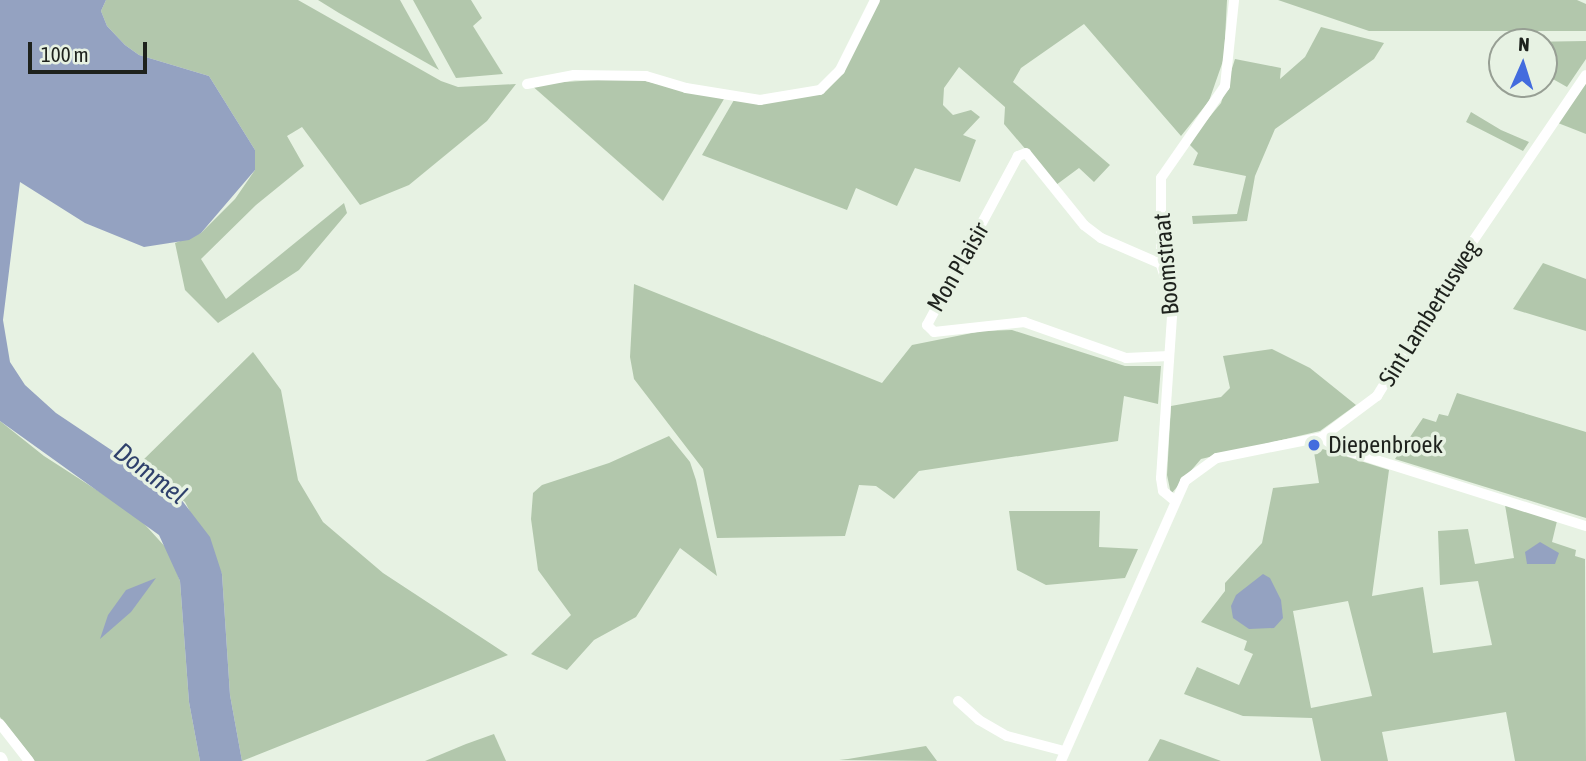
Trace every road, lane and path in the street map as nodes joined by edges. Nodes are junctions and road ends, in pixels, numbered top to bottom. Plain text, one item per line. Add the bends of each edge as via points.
1 (875, 0) edge
2 (1234, 0) edge
3 (1586, 75) edge
4 (527, 83) dead end
5 (1161, 264) junction
6 (1169, 356) junction
7 (1322, 437) junction
8 (1174, 500) junction
9 (1586, 526) edge
10 (958, 701) dead end
11 (0, 724) edge
12 (1062, 756) edge
13 (29, 761) edge

1 - 4 street via 840,69 820,90 760,100 686,88 646,76 574,75
2 - 5 street, Boomstraat via 1225,86 1161,178
3 - 7 street, Sint Lambertusweg via 1471,244 1386,384 1366,407
5 - 6 street, Boomstraat via 1173,302
5 - 6 street, Mon Plaisir via 1101,238 1084,225 1026,153 1018,156 927,325 934,332 1024,322 1126,358
6 - 8 street, Boomstraat via 1161,478 1163,491
7 - 8 street, Sint Lambertusweg via 1203,464
7 - 9 street via 1335,447
8 - 12 street, Sint Lambertusweg
10 - 12 street via 1007,737
11 - 13 street

